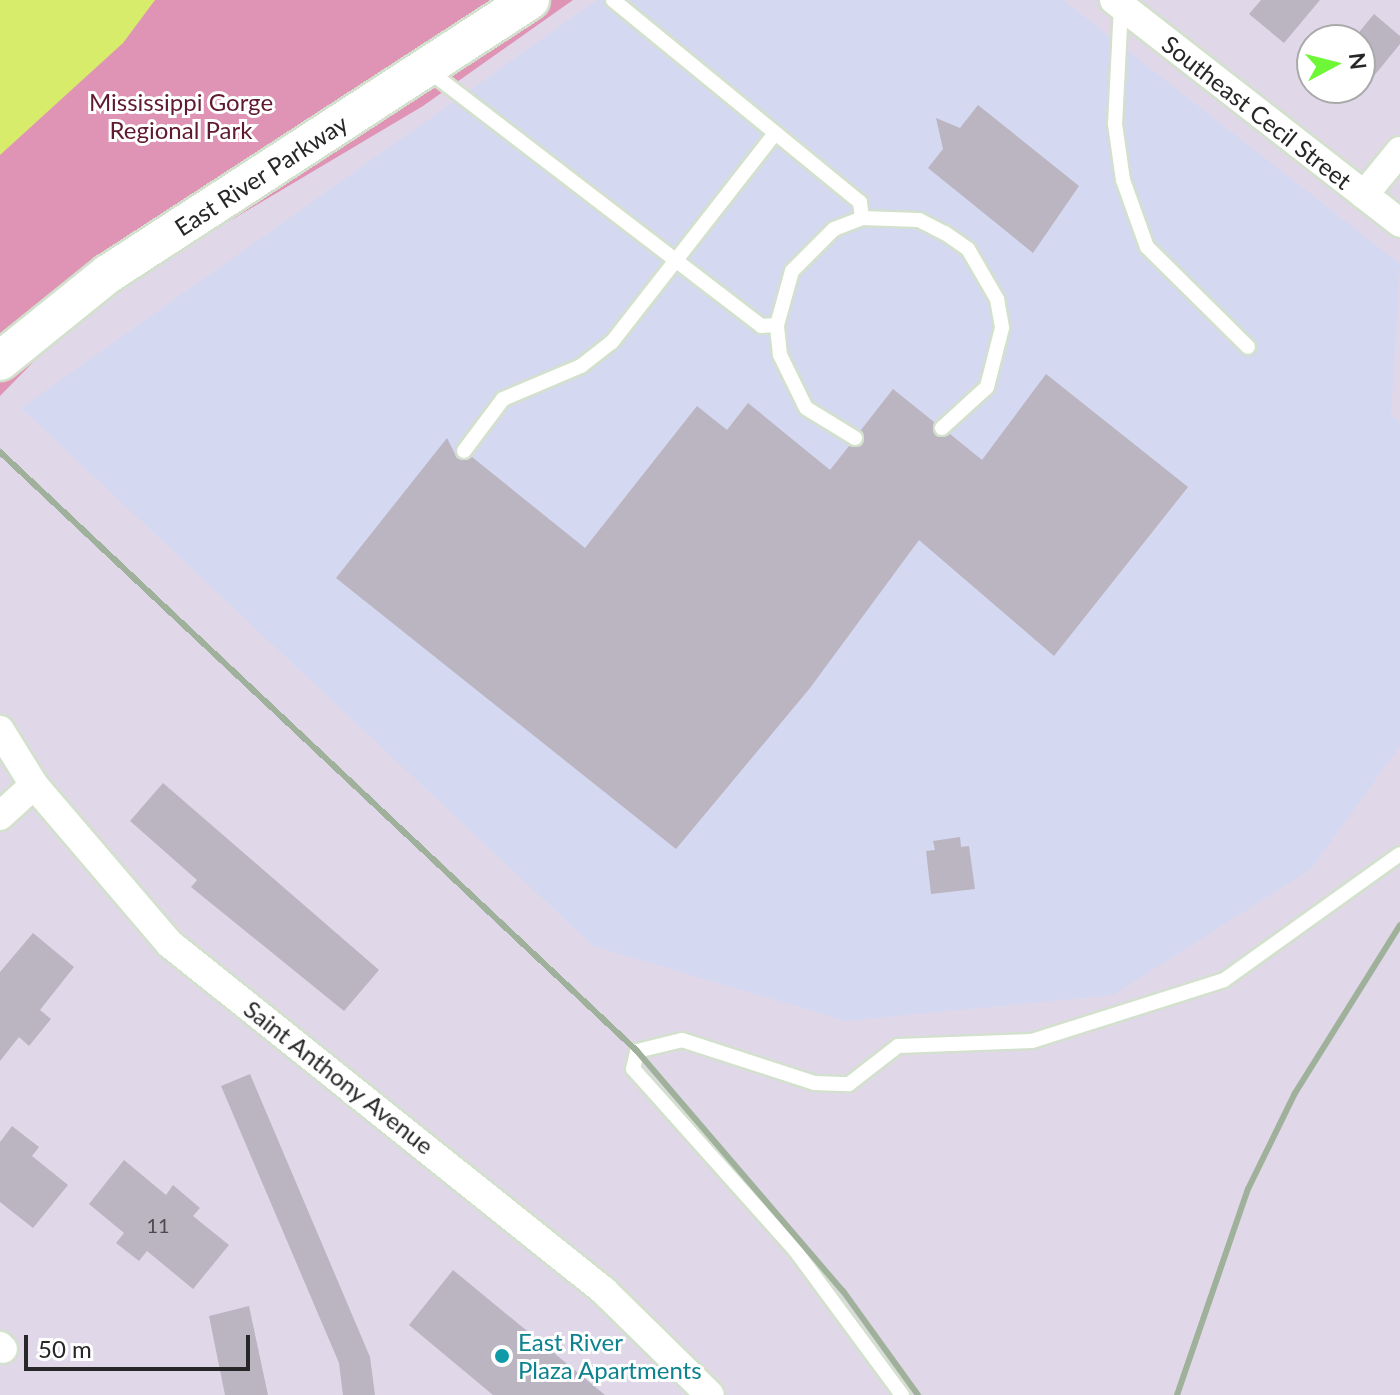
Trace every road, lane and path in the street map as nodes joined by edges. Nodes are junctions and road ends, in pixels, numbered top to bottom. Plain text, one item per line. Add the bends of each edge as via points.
1 (530, 0) edge
2 (613, 0) edge
3 (1117, 3) edge
4 (429, 70) junction
5 (775, 133) junction
6 (1400, 151) edge
7 (1364, 195) junction
8 (862, 218) junction
9 (1400, 223) edge
10 (676, 261) junction
11 (777, 325) junction
12 (1248, 347) dead end
13 (0, 361) edge
14 (942, 428) dead end
15 (855, 438) dead end
16 (464, 451) dead end
17 (0, 730) edge
18 (34, 785) junction
19 (0, 816) edge
20 (1400, 854) edge
21 (710, 1395) edge
22 (902, 1395) edge

1 - 4 street, East River Parkway
2 - 5 lane
3 - 7 street, Southeast Cecil Street
3 - 12 lane via 1115,124 1123,180 1142,233
4 - 10 lane
4 - 13 street, East River Parkway via 108,274
5 - 8 lane via 860,202
5 - 10 lane
6 - 7 street
7 - 9 street, Southeast Cecil Street
8 - 11 lane via 834,229 792,271
8 - 14 lane via 919,220 945,233 968,249 997,299 1002,328 987,387
10 - 11 lane via 761,326
10 - 16 lane via 612,342 581,366 503,399
11 - 15 lane via 780,355 806,408
17 - 18 street, Saint Anthony Avenue
18 - 19 street
18 - 21 street, Saint Anthony Avenue via 170,944 604,1291
20 - 22 lane via 1224,980 1032,1041 898,1046 849,1084 814,1083 682,1040 637,1051 633,1069 796,1251

